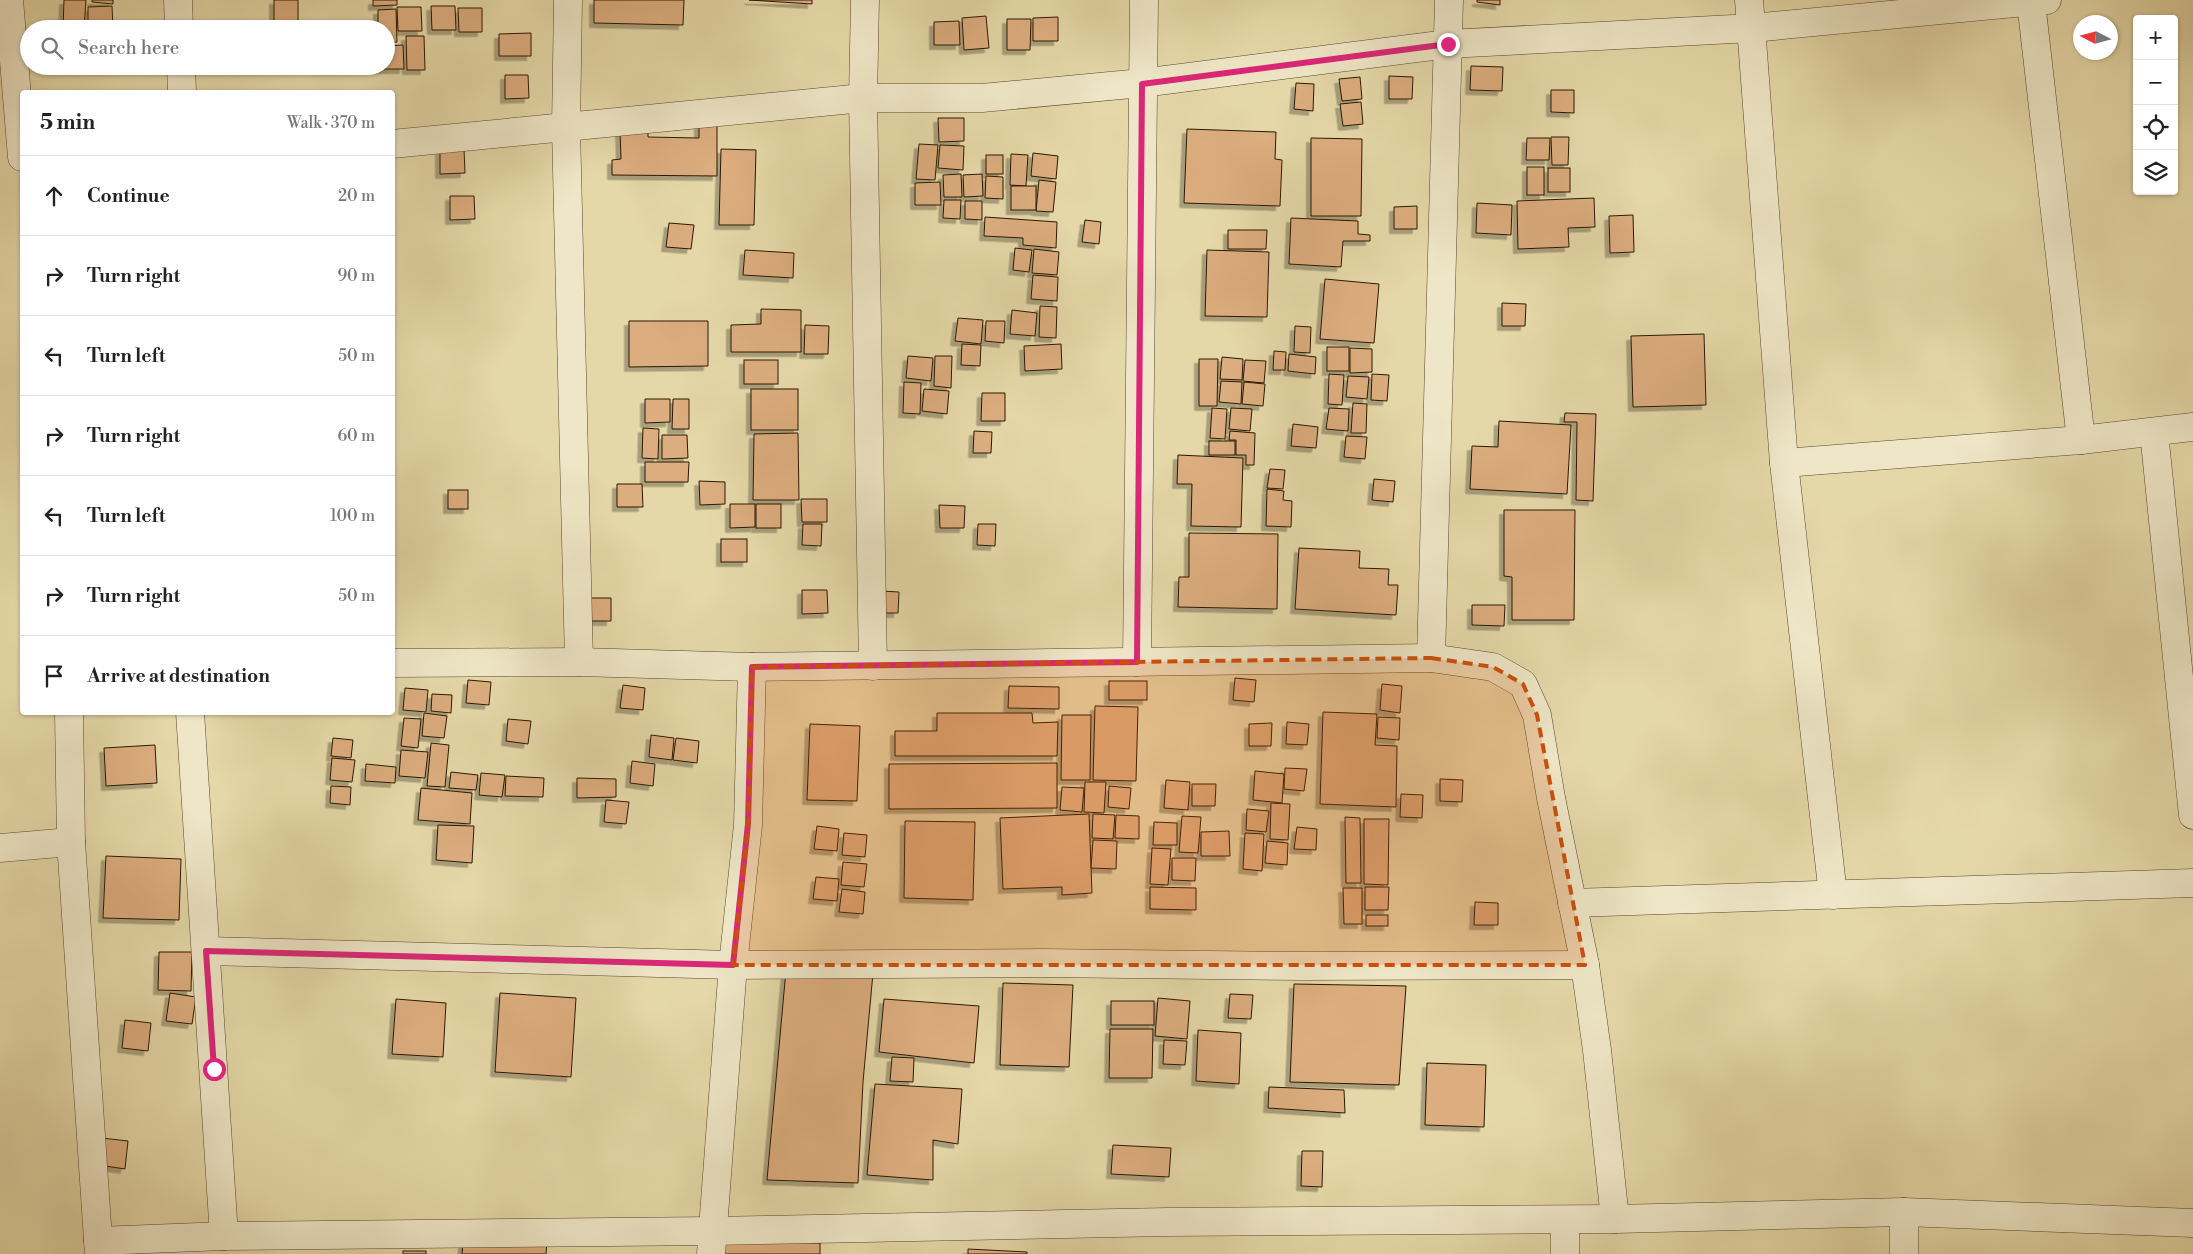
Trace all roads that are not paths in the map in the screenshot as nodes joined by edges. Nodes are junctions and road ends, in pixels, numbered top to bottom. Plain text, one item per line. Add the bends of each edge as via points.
1 (9, 0) edge
2 (178, 0) edge
3 (568, 0) edge
4 (865, 0) edge
5 (1144, 0) edge
6 (1449, 0) edge
7 (1749, 0) edge
8 (2039, 1) edge
9 (179, 20) edge
10 (1752, 28) junction
11 (1448, 44) junction
12 (181, 75) edge
13 (1142, 84) junction
14 (182, 90) edge
15 (863, 98) junction
16 (566, 128) junction
17 (395, 144) edge
18 (15, 153) edge
19 (2193, 427) edge
20 (2154, 432) junction
21 (2081, 440) junction
22 (1784, 463) junction
23 (1431, 658) junction
24 (579, 662) junction
25 (1137, 662) junction
26 (395, 664) edge
27 (873, 666) junction
28 (752, 667) junction
29 (69, 715) edge
30 (190, 715) edge
31 (2193, 815) edge
32 (71, 842) junction
33 (0, 848) edge
34 (2193, 883) edge
35 (1833, 895) junction
36 (1572, 903) junction
37 (206, 951) junction
38 (733, 965) junction
39 (1585, 966) junction
40 (1904, 1212) junction
41 (1615, 1219) junction
42 (1565, 1220) junction
43 (2193, 1223) edge
44 (224, 1236) junction
45 (711, 1243) edge
46 (99, 1248) edge
47 (1564, 1254) edge
48 (1904, 1254) edge

1 - 18 street
2 - 9 street
3 - 16 street
4 - 15 street
5 - 13 street
6 - 11 street
7 - 10 street
8 - 10 street
8 - 21 street
10 - 11 street
10 - 22 street
11 - 13 street
11 - 23 street
12 - 14 street
13 - 15 street via 982,98
13 - 25 street
15 - 16 street
15 - 27 street
16 - 17 street
16 - 24 street
19 - 20 street
20 - 21 street
20 - 31 street
21 - 22 street
22 - 35 street
23 - 25 street
23 - 36 street via 1493,667 1523,684 1537,715
24 - 26 street
24 - 28 street
25 - 27 street
27 - 28 street
28 - 38 street via 748,824
29 - 32 street
30 - 37 street
32 - 33 street
32 - 46 street
34 - 35 street
35 - 36 street
36 - 39 street
37 - 38 street
37 - 44 street
38 - 39 street
38 - 45 street
39 - 41 street
40 - 41 street
40 - 43 street
40 - 48 street
41 - 42 street
42 - 45 street via 1167,1222
42 - 47 street
44 - 45 street
44 - 46 street

